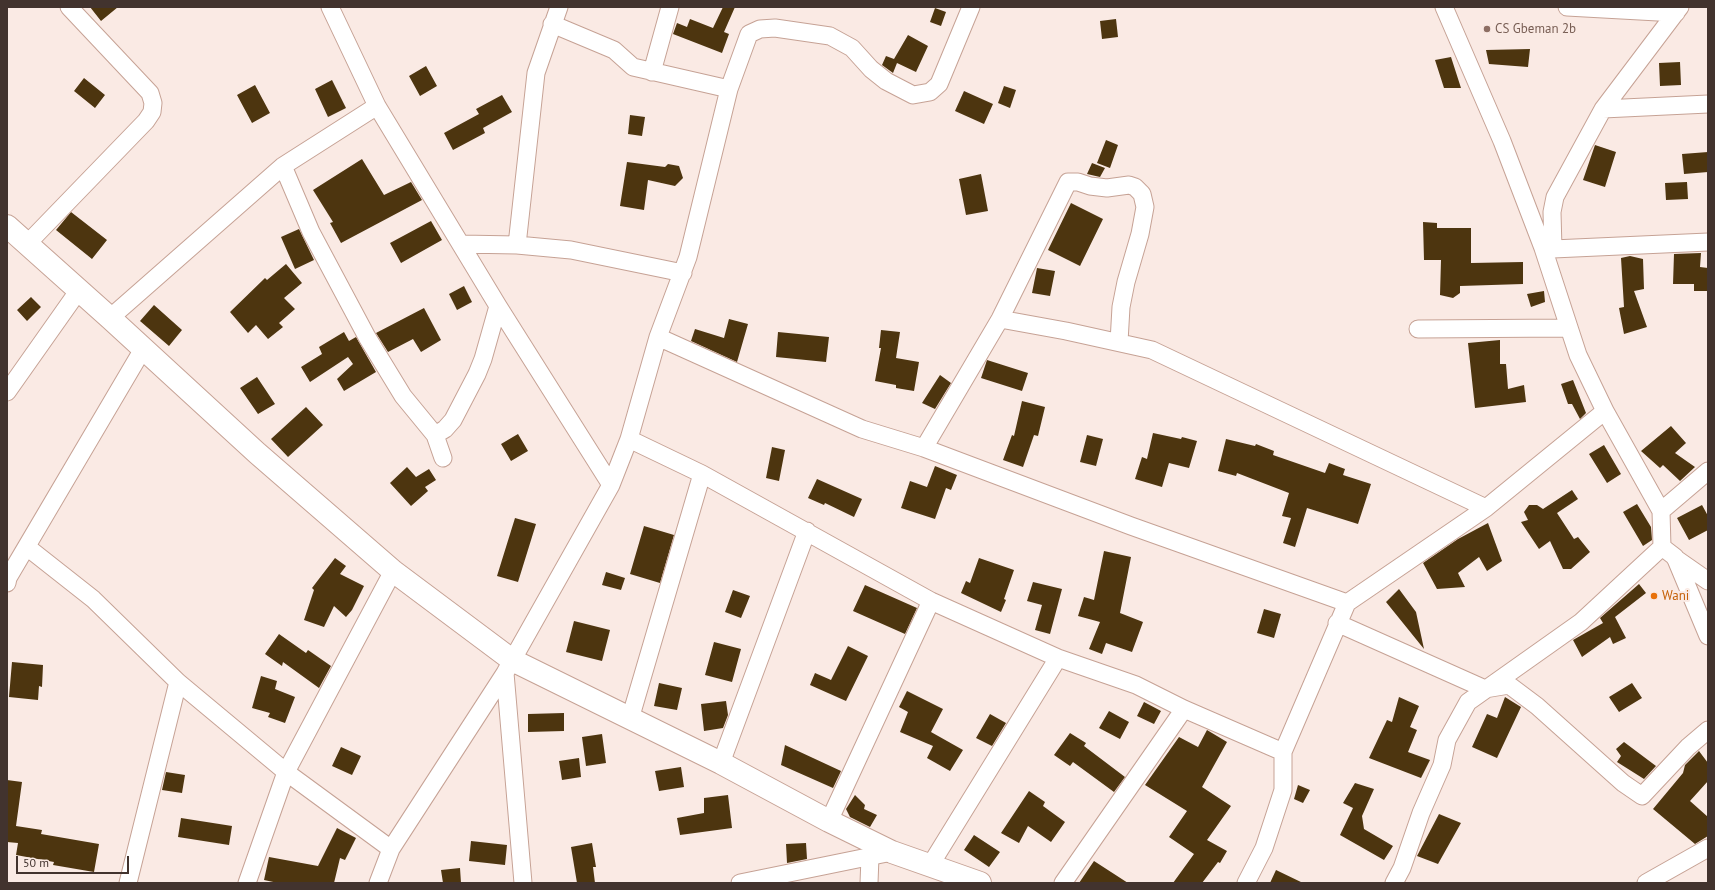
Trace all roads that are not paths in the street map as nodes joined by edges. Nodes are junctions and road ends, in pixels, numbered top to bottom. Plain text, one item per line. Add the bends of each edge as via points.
1 (69, 7) edge
2 (330, 7) edge
3 (559, 7) edge
4 (670, 7) edge
5 (971, 7) edge
6 (1444, 7) edge
7 (1567, 7) edge
8 (1678, 10) edge
9 (552, 24) junction
10 (652, 72) junction
11 (729, 89) junction
12 (1708, 104) edge
13 (377, 106) junction
14 (1603, 109) junction
15 (283, 166) junction
16 (7, 226) edge
17 (1708, 242) edge
18 (27, 244) junction
19 (460, 244) junction
20 (517, 245) junction
21 (1548, 249) junction
22 (682, 273) junction
23 (79, 290) junction
24 (498, 306) junction
25 (110, 318) junction
26 (1000, 319) junction
27 (1568, 328) junction
28 (1418, 329) dead end
29 (658, 337) junction
30 (1119, 342) junction
31 (143, 349) junction
32 (7, 392) edge
33 (1605, 411) junction
34 (435, 435) junction
35 (629, 439) junction
36 (924, 448) junction
37 (443, 458) dead end
38 (1708, 471) edge
39 (702, 474) junction
40 (611, 485) junction
41 (1486, 508) junction
42 (1661, 511) junction
43 (807, 532) junction
44 (27, 547) junction
45 (1668, 552) junction
46 (393, 571) junction
47 (7, 580) edge
48 (1708, 581) edge
49 (931, 602) junction
50 (1347, 603) junction
51 (1338, 623) junction
52 (1708, 636) edge
53 (1058, 658) junction
54 (509, 666) junction
55 (178, 682) junction
56 (1486, 689) junction
57 (1184, 709) junction
58 (630, 719) junction
59 (1708, 730) edge
60 (1283, 752) junction
61 (721, 763) junction
62 (286, 772) junction
63 (829, 821) junction
64 (1708, 848) edge
65 (391, 849) junction
66 (892, 852) junction
67 (870, 857) junction
68 (931, 864) junction
69 (128, 883) edge
70 (247, 883) edge
71 (378, 883) edge
72 (523, 883) edge
73 (740, 883) edge
74 (869, 883) edge
75 (980, 883) edge
76 (1062, 883) edge
77 (1246, 883) edge
78 (1394, 883) edge
79 (1646, 883) edge

1 - 18 street via 150,93 152,112
2 - 13 street
3 - 9 street
4 - 10 street
5 - 11 street via 939,84 930,92 913,95 886,81 852,48 830,36 775,28 760,29 749,34
6 - 21 street
7 - 8 street
8 - 14 street
9 - 10 street via 614,50 633,67
9 - 20 street via 536,73
10 - 11 street
11 - 22 street
12 - 14 street
13 - 15 street
13 - 19 street
14 - 21 street via 1556,197
15 - 25 street
15 - 34 street via 311,232 367,337 403,396
16 - 18 street
17 - 21 street
18 - 23 street
19 - 20 street
19 - 24 street
20 - 22 street via 571,250
21 - 27 street
22 - 29 street
23 - 25 street
23 - 32 street
24 - 34 street via 484,359 477,374 453,420
24 - 40 street
25 - 31 street
26 - 30 street
26 - 30 street via 1068,182 1107,188 1130,185 1142,194 1145,207 1121,307
26 - 36 street
27 - 28 street
27 - 33 street
29 - 35 street
29 - 36 street via 862,429
30 - 41 street via 1152,350
31 - 44 street
31 - 46 street via 256,453
33 - 41 street
33 - 42 street
34 - 37 street
35 - 39 street
35 - 40 street
36 - 50 street via 1131,526
38 - 42 street
39 - 43 street
39 - 58 street
40 - 54 street
41 - 50 street
42 - 45 street
43 - 49 street
43 - 61 street
44 - 47 street
44 - 55 street via 93,599
45 - 48 street
45 - 52 street
45 - 56 street via 1581,622
46 - 54 street
46 - 62 street
49 - 53 street
49 - 63 street
50 - 51 street
51 - 56 street
51 - 60 street
53 - 57 street via 1136,685
53 - 68 street
54 - 58 street
54 - 65 street
54 - 72 street
55 - 62 street
55 - 69 street
56 - 59 street via 1509,685 1537,706 1613,775 1642,796 1688,747
56 - 78 street via 1468,702 1447,740 1442,765
57 - 60 street
57 - 76 street
58 - 61 street
60 - 77 street via 1283,790 1264,848
61 - 63 street
62 - 65 street
62 - 70 street
63 - 66 street
64 - 79 street
65 - 71 street
66 - 67 street
66 - 68 street
67 - 73 street
67 - 74 street
68 - 75 street

